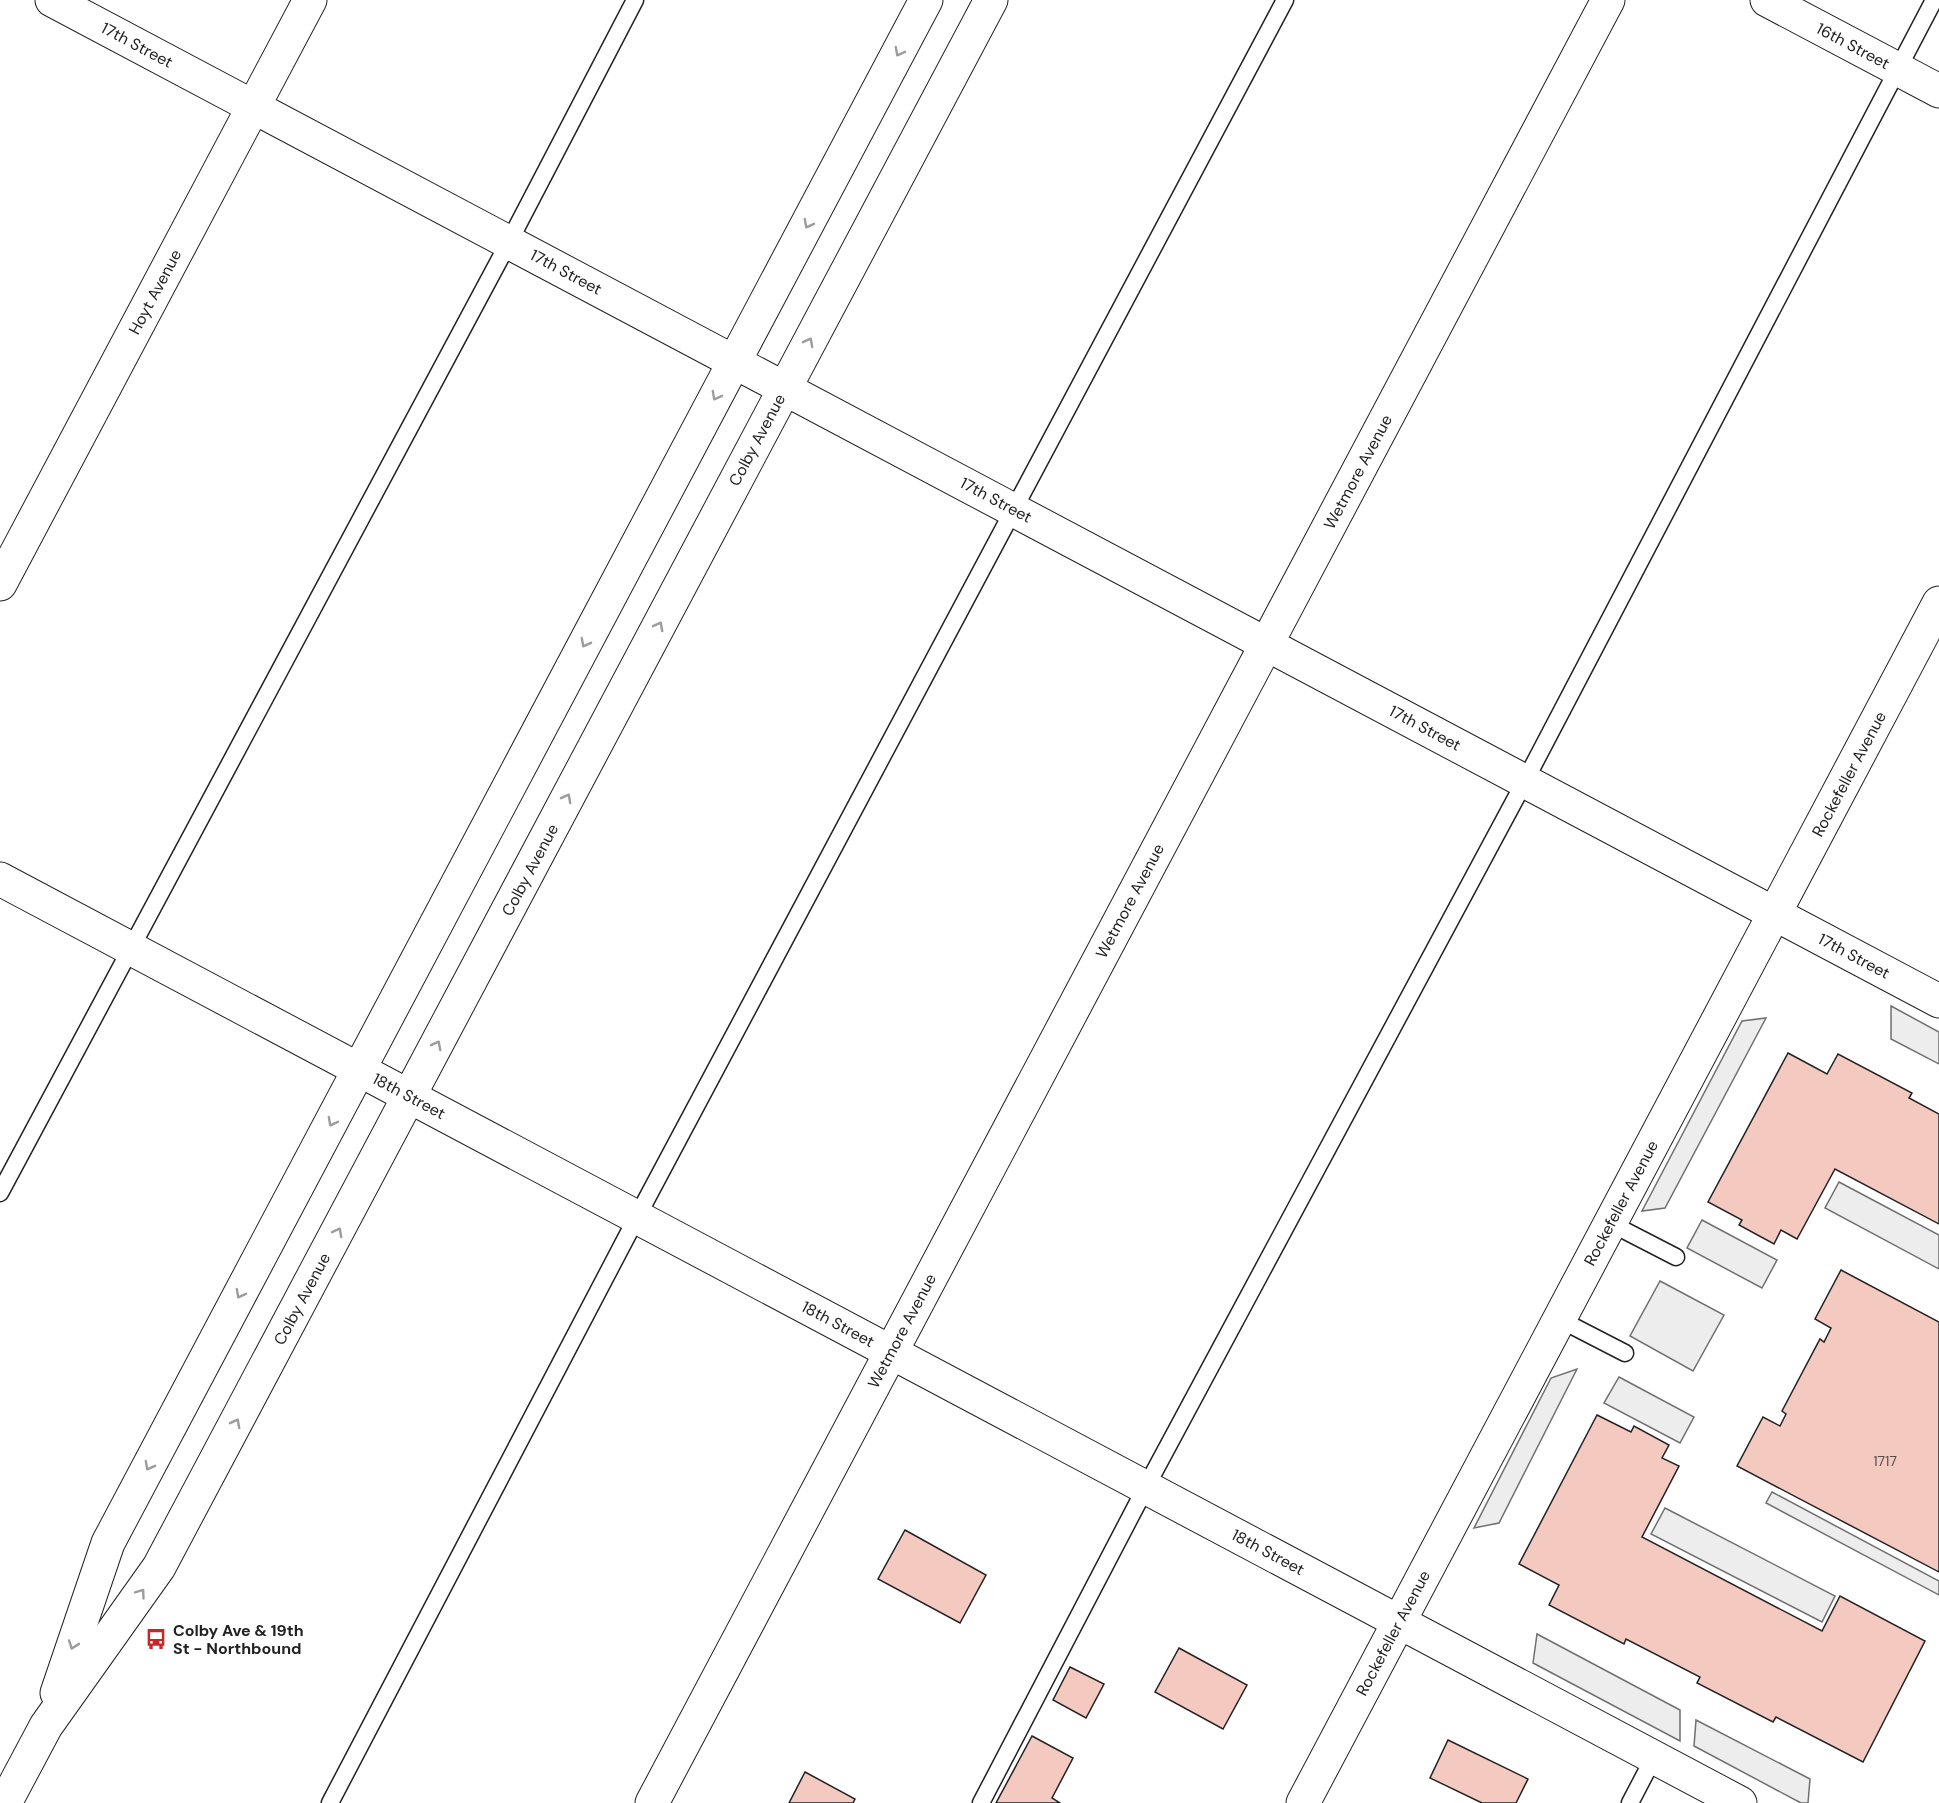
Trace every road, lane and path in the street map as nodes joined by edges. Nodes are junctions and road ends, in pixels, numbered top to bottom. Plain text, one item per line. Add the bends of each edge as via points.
1 (52, 0) edge
2 (310, 0) edge
3 (635, 0) edge
4 (926, 0) edge
5 (991, 0) edge
6 (1285, 0) edge
7 (1608, 0) edge
8 (1767, 0) edge
9 (1934, 0) edge
10 (1897, 69) junction
11 (1939, 91) edge
12 (253, 106) junction
13 (509, 242) junction
14 (735, 362) junction
15 (784, 388) junction
16 (1015, 510) junction
17 (0, 584) edge
18 (1939, 603) edge
19 (1267, 644) junction
20 (1525, 781) junction
21 (0, 879) edge
22 (1775, 913) junction
23 (131, 948) junction
24 (1939, 1000) edge
25 (359, 1070) junction
26 (410, 1096) junction
27 (0, 1193) edge
28 (637, 1217) junction
29 (1611, 1223) junction
30 (1676, 1257) dead end
31 (1559, 1319) junction
32 (891, 1352) junction
33 (1625, 1353) dead end
34 (1146, 1488) junction
35 (1399, 1622) junction
36 (46, 1726) junction
37 (1654, 1757) junction
38 (9, 1798) edge
39 (330, 1803) edge
40 (652, 1803) edge
41 (981, 1803) edge
42 (1303, 1803) edge
43 (1630, 1803) edge
44 (1740, 1803) edge

1 - 12 street, 17th Street
2 - 12 street, Hoyt Avenue
3 - 13 lane
4 -> 14 street, Colby Avenue
15 -> 5 street, Colby Avenue
6 - 16 lane
7 - 19 street, Wetmore Avenue
8 - 10 street, 16th Street
9 - 10 lane
10 - 11 street, 16th Street
10 - 20 lane
12 - 13 street, 17th Street
12 - 17 street, Hoyt Avenue
13 - 14 street, 17th Street
13 - 23 lane
14 - 15 street, 17th Street
14 -> 25 street, Colby Avenue
15 - 16 street, 17th Street
26 -> 15 street, Colby Avenue
16 - 19 street, 17th Street
16 - 28 lane
18 - 22 street, Rockefeller Avenue
19 - 20 street, 17th Street
19 - 32 street, Wetmore Avenue
20 - 22 street, 17th Street
20 - 34 lane
21 - 23 street, 18th Street
22 - 24 street, 17th Street
22 - 29 street, Rockefeller Avenue
23 - 25 street, 18th Street
23 - 27 lane
25 - 26 street, 18th Street
25 -> 36 street, Colby Avenue via 108,1544
26 - 28 street, 18th Street
36 -> 26 street, Colby Avenue via 159,1568
28 - 32 street, 18th Street
28 - 39 lane
29 - 30 lane
29 - 31 street, Rockefeller Avenue
31 - 33 lane
31 - 35 street, Rockefeller Avenue
32 - 34 street, 18th Street
32 - 40 street, Wetmore Avenue
34 - 35 street, 18th Street
34 - 41 lane
35 - 37 street, 18th Street
35 - 42 street, Rockefeller Avenue
36 - 38 street, Colby Avenue
37 - 43 lane
37 - 44 street, 18th Street

